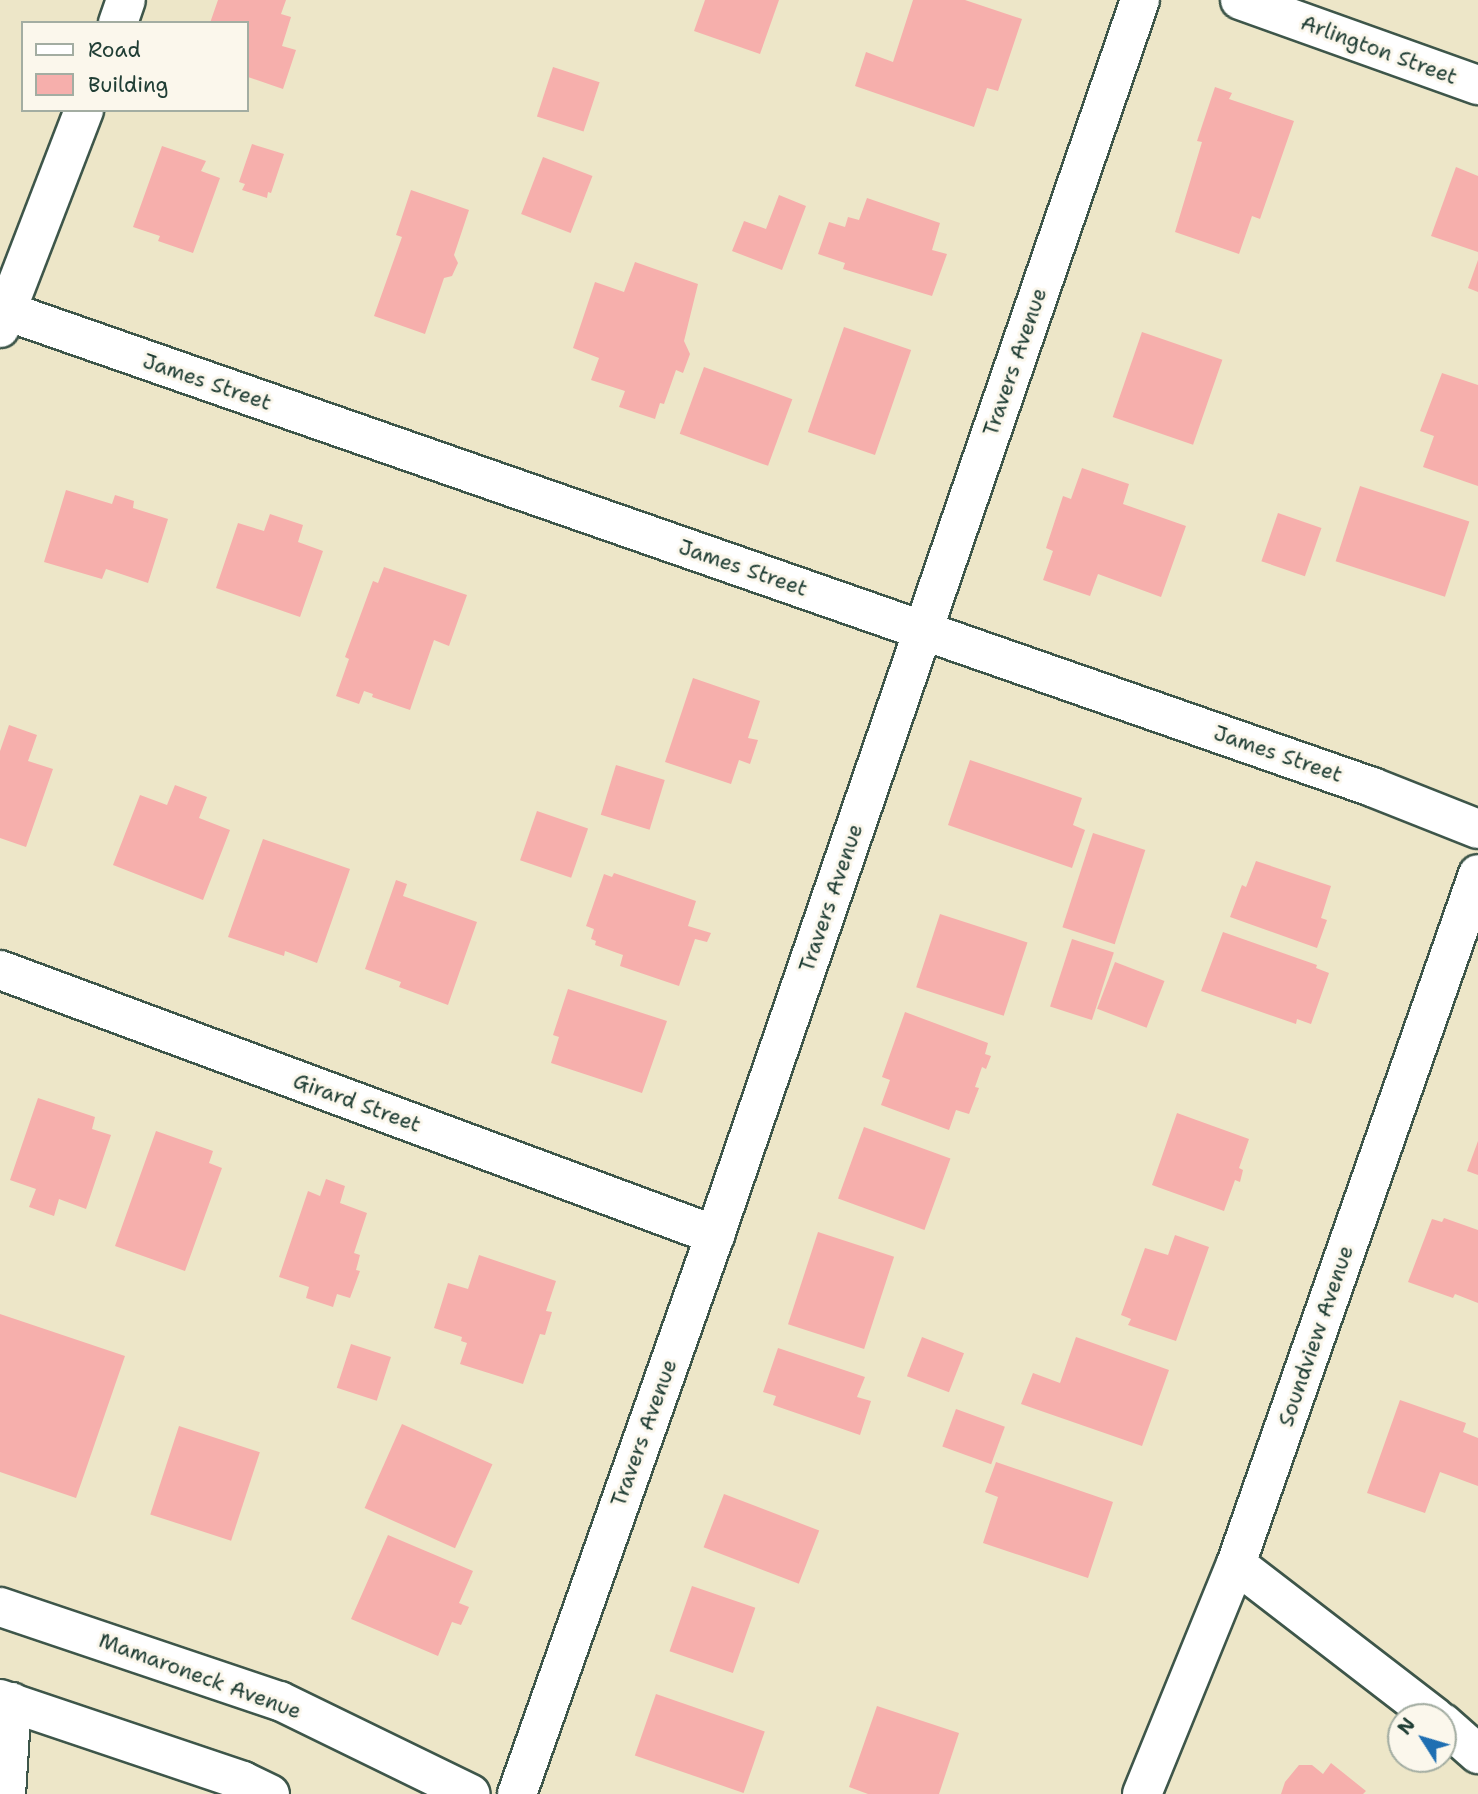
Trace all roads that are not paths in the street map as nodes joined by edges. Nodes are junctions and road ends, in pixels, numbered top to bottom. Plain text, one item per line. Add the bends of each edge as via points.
1 (127, 0) edge
2 (1140, 0) edge
3 (1240, 0) edge
4 (119, 21) edge
5 (1478, 85) edge
6 (83, 112) edge
7 (3, 320) edge
8 (923, 631) junction
9 (1478, 829) edge
10 (1478, 874) edge
11 (0, 971) edge
12 (715, 1235) junction
13 (1236, 1564) junction
14 (0, 1607) edge
15 (6, 1700) edge
16 (1417, 1703) edge
17 (1457, 1735) edge
18 (1478, 1754) edge
19 (6, 1794) edge
20 (270, 1794) edge
21 (471, 1794) edge
22 (517, 1794) edge
23 (1142, 1794) edge

1 - 4 street
2 - 8 street, Travers Avenue
3 - 5 street, Arlington Street
6 - 7 street
7 - 8 street, James Street
8 - 9 street, James Street via 1372,787
8 - 12 street, Travers Avenue
10 - 13 street, Soundview Avenue
11 - 12 street, Girard Street
12 - 22 street, Travers Avenue
13 - 16 street
13 - 23 street, Soundview Avenue
14 - 21 street, Mamaroneck Avenue via 280,1701
15 - 19 street
15 - 20 street
17 - 18 street

